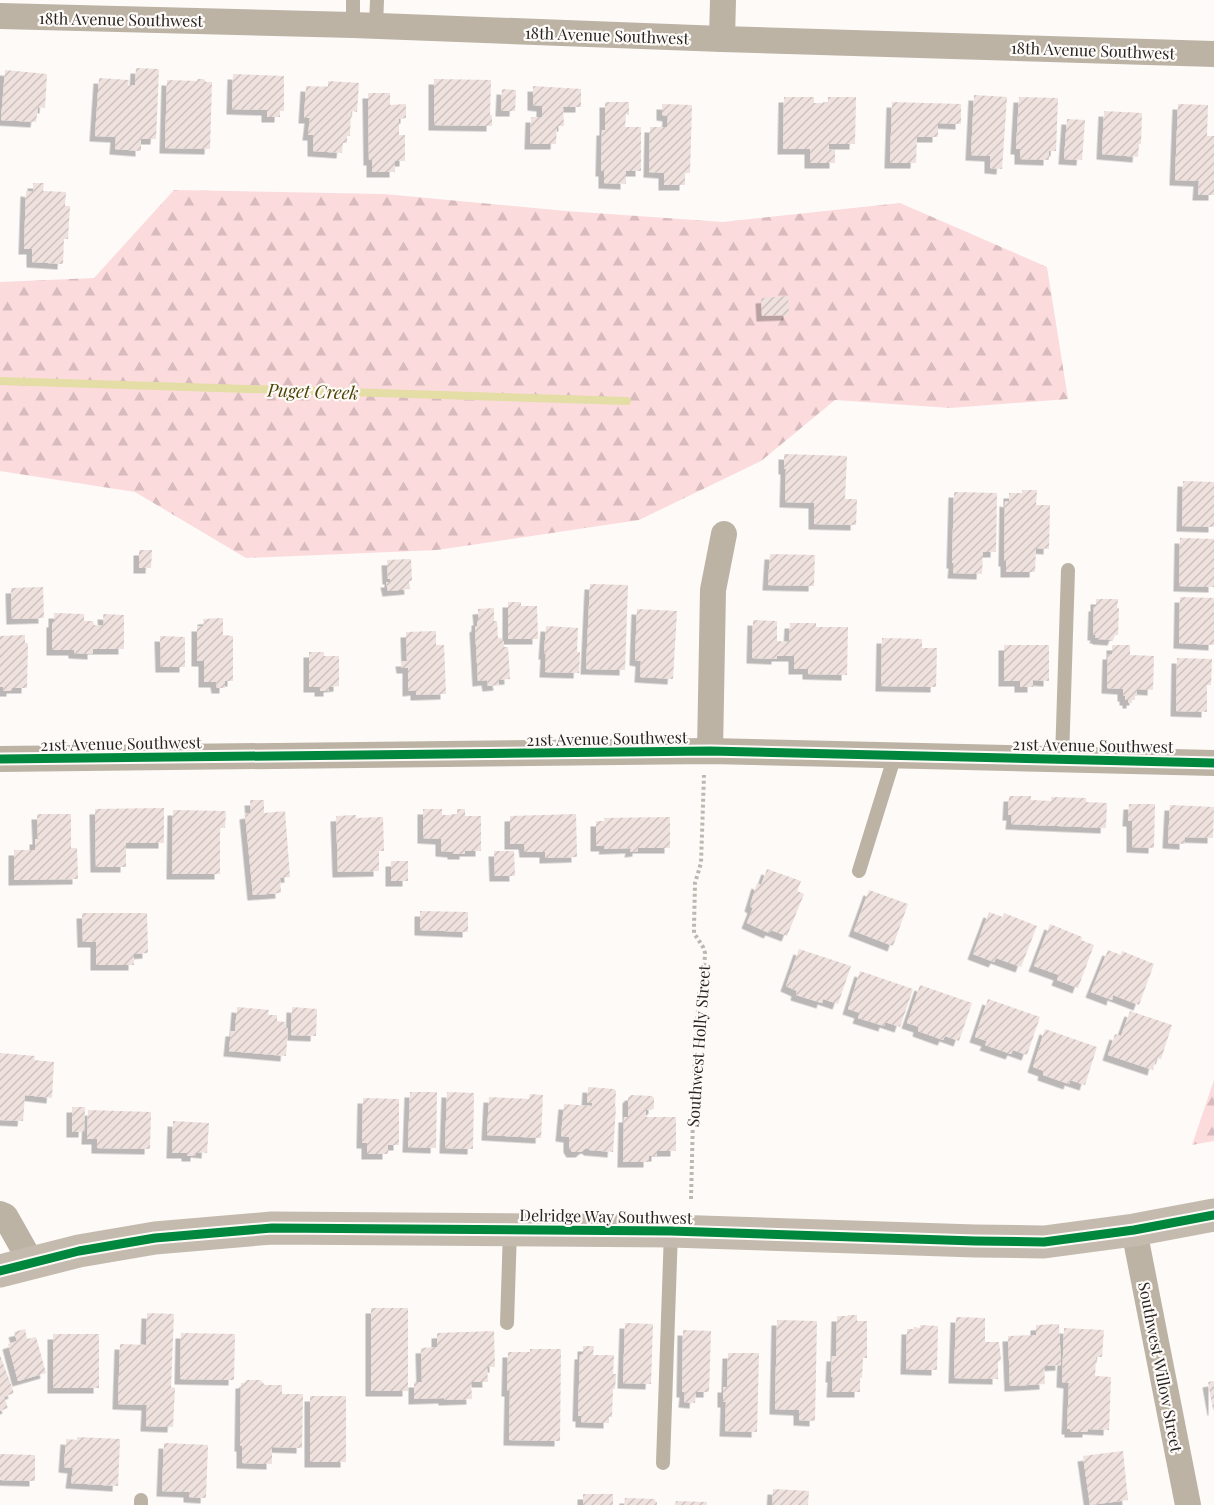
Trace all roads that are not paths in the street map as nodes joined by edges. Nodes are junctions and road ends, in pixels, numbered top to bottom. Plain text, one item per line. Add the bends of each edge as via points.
1 (376, 0) edge
2 (723, 0) edge
3 (44, 9) edge
4 (0, 16) edge
5 (360, 17) edge
6 (722, 39) junction
7 (1214, 54) edge
8 (724, 534) dead end
9 (1068, 570) dead end
10 (710, 752) junction
11 (895, 755) junction
12 (0, 759) edge
13 (1062, 759) junction
14 (1214, 763) edge
15 (859, 871) dead end
16 (0, 1214) edge
17 (1214, 1215) edge
18 (510, 1230) junction
19 (1134, 1230) junction
20 (672, 1231) junction
21 (15, 1267) edge
22 (507, 1323) dead end
23 (663, 1463) dead end
24 (1188, 1505) edge

1 - 5 lane
2 - 6 street
3 - 4 street, 18th Avenue Southwest
3 - 5 street, 18th Avenue Southwest
5 - 6 street, 18th Avenue Southwest
6 - 7 street, 18th Avenue Southwest
8 - 10 street via 713,590
9 - 13 lane
10 - 11 street, 21st Avenue Southwest
10 - 12 street, 21st Avenue Southwest
11 - 13 street, 21st Avenue Southwest
11 - 15 lane
13 - 14 street, 21st Avenue Southwest
16 - 21 street via 5,1216
17 - 19 main road, Delridge Way Southwest
18 - 20 main road, Delridge Way Southwest
18 - 21 main road, Delridge Way Southwest via 247,1229 144,1240
18 - 22 lane
19 - 20 main road, Delridge Way Southwest via 1044,1242
19 - 24 street, Southwest Willow Street
20 - 23 lane

